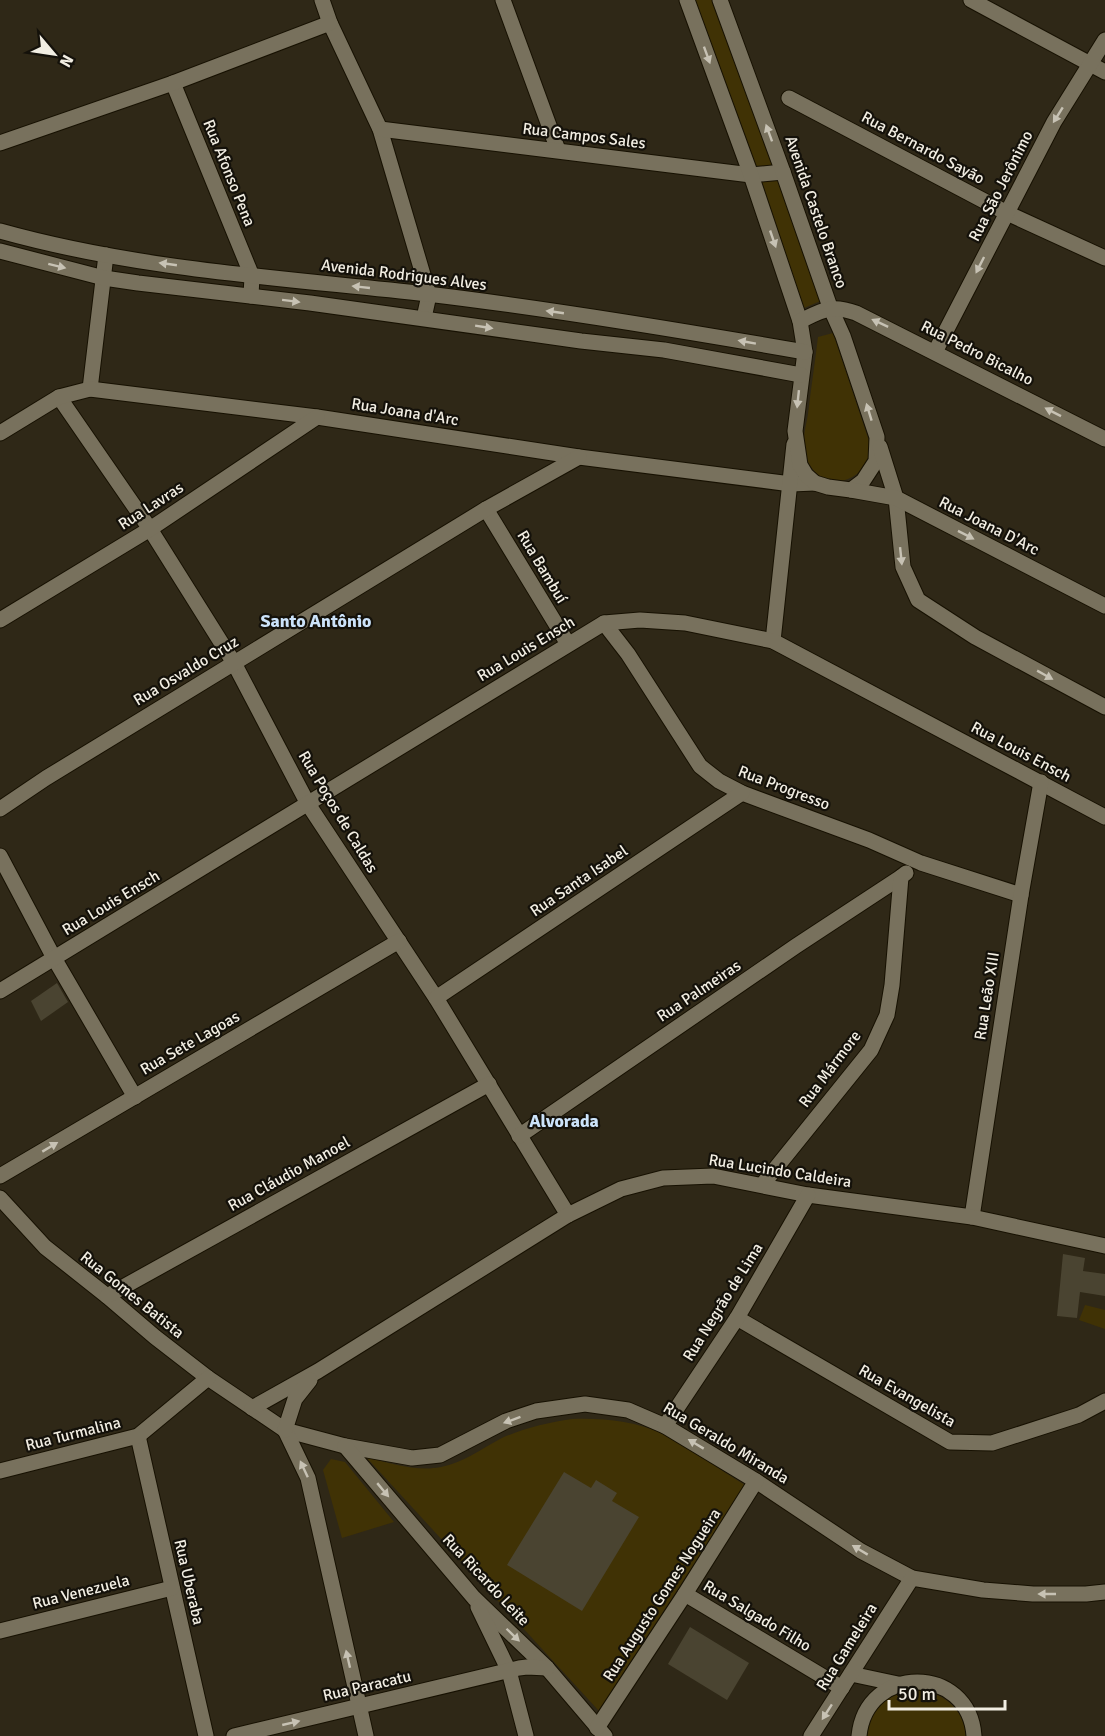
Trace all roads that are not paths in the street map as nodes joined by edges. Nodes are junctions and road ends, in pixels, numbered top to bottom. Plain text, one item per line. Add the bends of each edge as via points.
1 (322, 0) edge
2 (503, 0) edge
3 (687, 0) edge
4 (720, 0) edge
5 (971, 0) edge
6 (330, 22) junction
7 (1105, 40) edge
8 (1090, 65) junction
9 (1105, 72) edge
10 (173, 83) junction
11 (789, 98) dead end
12 (380, 129) junction
13 (0, 143) edge
14 (558, 150) junction
15 (783, 172) junction
16 (751, 175) junction
17 (1007, 213) junction
18 (0, 231) edge
19 (0, 251) edge
20 (106, 255) junction
21 (1105, 258) edge
22 (252, 276) junction
23 (104, 278) junction
24 (429, 295) junction
25 (251, 297) junction
26 (830, 307) junction
27 (424, 318) junction
28 (800, 321) junction
29 (668, 328) junction
30 (664, 350) junction
31 (805, 352) junction
32 (935, 352) junction
33 (801, 375) junction
34 (90, 390) junction
35 (59, 397) junction
36 (317, 417) junction
37 (795, 431) junction
38 (0, 433) edge
39 (877, 437) junction
40 (1105, 439) edge
41 (579, 457) junction
42 (815, 483) junction
43 (791, 484) junction
44 (852, 490) junction
45 (896, 498) junction
46 (486, 509) junction
47 (150, 529) junction
48 (1105, 606) edge
49 (0, 620) edge
50 (604, 623) junction
51 (773, 641) junction
52 (567, 644) junction
53 (234, 663) junction
54 (1105, 708) edge
55 (1041, 782) junction
56 (742, 793) junction
57 (308, 804) junction
58 (0, 809) edge
59 (1105, 818) edge
60 (0, 856) edge
61 (921, 863) junction
62 (901, 877) junction
63 (1021, 895) junction
64 (399, 941) junction
65 (54, 958) junction
66 (0, 991) edge
67 (436, 998) junction
68 (489, 1084) junction
69 (135, 1097) junction
70 (519, 1136) junction
71 (0, 1176) edge
72 (763, 1184) junction
73 (808, 1195) junction
74 (0, 1198) edge
75 (568, 1215) junction
76 (972, 1217) junction
77 (1105, 1246) edge
78 (107, 1296) junction
79 (736, 1318) junction
80 (318, 1371) junction
81 (208, 1378) junction
82 (1105, 1401) edge
83 (252, 1408) junction
84 (665, 1426) junction
85 (285, 1430) junction
86 (138, 1436) junction
87 (345, 1446) junction
88 (0, 1471) edge
89 (756, 1481) junction
90 (912, 1578) junction
91 (172, 1588) junction
92 (1105, 1592) edge
93 (685, 1594) junction
94 (474, 1598) junction
95 (0, 1631) edge
96 (547, 1668) junction
97 (508, 1671) junction
98 (851, 1674) junction
99 (898, 1684) junction
100 (842, 1688) junction
101 (359, 1706) junction
102 (601, 1732) edge
103 (206, 1736) edge
104 (234, 1736) edge
105 (366, 1736) edge
106 (526, 1736) edge
107 (811, 1736) edge
108 (858, 1736) edge
109 (974, 1736) edge

1 - 6 street
2 - 14 street
3 -> 16 street
15 -> 4 street, Avenida Castelo Branco
5 - 8 street
6 - 10 street
6 - 12 street
7 - 8 street, Rua São Jerônimo
8 - 9 street
8 -> 17 street, Rua São Jerônimo via 1053,122
10 - 13 street
10 - 22 street, Rua Afonso Pena
11 - 17 street, Rua Bernardo Sayão
12 - 14 street, Rua Campos Sales
12 - 24 street
14 - 16 street, Rua Campos Sales
15 - 16 street, Rua Campos Sales
15 - 26 street, Avenida Castelo Branco
16 -> 28 street
17 - 21 street, Rua Bernardo Sayão
17 -> 32 street, Rua São Jerônimo
18 - 20 street, Avenida Rodrigues Alves
19 -> 23 street
22 -> 20 street, Avenida Rodrigues Alves
20 - 23 street
24 -> 22 street, Avenida Rodrigues Alves
22 - 25 street
23 - 25 street
23 - 34 street
24 - 27 street
29 -> 24 street, Avenida Rodrigues Alves
25 -> 27 street
26 - 28 street
32 -> 26 street, Rua Pedro Bicalho via 856,313
39 -> 26 street, Avenida Castelo Branco
27 -> 30 street
28 - 31 street
29 - 30 street
31 -> 29 street, Avenida Rodrigues Alves
30 - 33 street
31 - 33 street
40 -> 32 street, Rua Pedro Bicalho
33 -> 37 street
34 - 35 street, Rua Joana d'Arc
34 - 36 street, Rua Joana d'Arc
35 - 38 street, Rua Joana d'Arc
35 - 47 street, Rua Poços de Caldas
36 - 41 street, Rua Joana d'Arc
36 - 47 street, Rua Lavras
37 - 42 street via 800,465
37 - 43 street
39 - 44 street, Avenida Castelo Branco via 876,461
39 - 45 street, Avenida Castelo Branco
41 - 43 street, Rua Joana d'Arc
41 - 46 street, Rua Osvaldo Cruz
42 - 43 street, Rua Joana d'Arc
42 - 44 street
43 - 51 street
44 - 45 street, Rua Joana D'Arc
45 -> 48 street, Rua Joana D'Arc
45 -> 54 street, Avenida Castelo Branco via 903,567 918,600 975,637
46 - 52 street, Rua Bambuí
46 - 53 street, Rua Osvaldo Cruz
47 - 49 street, Rua Lavras
47 - 53 street, Rua Poços de Caldas
50 - 51 street, Rua Louis Ensch via 685,623
50 - 52 street, Rua Louis Ensch
50 - 56 street, Rua Progresso via 700,766 719,782
51 - 55 street, Rua Louis Ensch
52 - 57 street, Rua Louis Ensch
53 - 57 street, Rua Poços de Caldas
53 - 58 street, Rua Osvaldo Cruz
55 - 59 street, Rua Louis Ensch
55 - 63 street, Rua Leão XIII
56 - 61 street, Rua Progresso
56 - 67 street, Rua Santa Isabel
57 - 64 street, Rua Poços de Caldas
57 - 65 street, Rua Louis Ensch
60 - 65 street
61 - 62 street
61 - 63 street, Rua Progresso
62 - 70 street, Rua Palmeiras
62 - 72 street, Rua Mármore via 892,984 886,1015 871,1050
63 - 76 street, Rua Leão XIII
64 - 67 street, Rua Poços de Caldas
64 - 69 street, Rua Sete Lagoas
65 - 66 street, Rua Louis Ensch
65 - 69 street
67 - 68 street, Rua Poços de Caldas
68 - 70 street, Rua Poços de Caldas
68 - 78 street, Rua Cláudio Manoel
71 -> 69 street, Rua Sete Lagoas
70 - 75 street, Rua Poços de Caldas
72 - 73 street, Rua Lucindo Caldeira
72 - 75 street, Rua Lucindo Caldeira via 713,1176 663,1178 621,1190
73 - 76 street, Rua Lucindo Caldeira
73 - 79 street, Rua Negrão de Lima
74 - 78 street, Rua Gomes Batista via 45,1247
75 - 80 street, Rua Lucindo Caldeira
76 - 77 street, Rua Lucindo Caldeira
78 - 81 street, Rua Gomes Batista
79 - 82 street, Rua Evangelista via 950,1442 992,1443 1079,1415
79 - 84 street, Rua Negrão de Lima
80 - 83 street, Rua Lucindo Caldeira
80 - 85 street, Rua Lucindo Caldeira via 295,1399
81 - 83 street, Rua Gomes Batista
81 - 86 street, Rua Turmalina
83 - 85 street
84 -> 87 street, Rua Geraldo Miranda via 628,1410 585,1404 536,1411 506,1421 440,1455 412,1458
89 -> 84 street, Rua Geraldo Miranda
85 - 87 street, Rua Geraldo Miranda
101 -> 85 street via 308,1478
86 - 88 street, Rua Turmalina
86 - 91 street, Rua Uberaba
87 -> 94 street, Rua Ricardo Leite
90 -> 89 street, Rua Geraldo Miranda via 861,1551
89 - 93 street, Rua Augusto Gomes Nogueira
92 -> 90 street, Rua Geraldo Miranda via 1034,1594
90 - 98 street, Rua Gameleira
91 - 95 street, Rua Venezuela
91 - 103 street, Rua Uberaba
93 - 100 street, Rua Salgado Filho
93 - 102 street, Rua Augusto Gomes Nogueira
94 -> 96 street, Rua Ricardo Leite
94 - 97 street
96 - 97 street, Rua Paracatu
96 - 102 street, Rua Ricardo Leite
97 - 101 street, Rua Paracatu
97 - 106 street
98 - 99 street
98 - 100 street, Rua Gameleira
99 - 108 street via 881,1693 868,1707
99 - 109 street via 936,1684 953,1693 966,1708 974,1725
100 -> 107 street, Rua Gameleira
104 -> 101 street, Rua Paracatu
101 - 105 street

